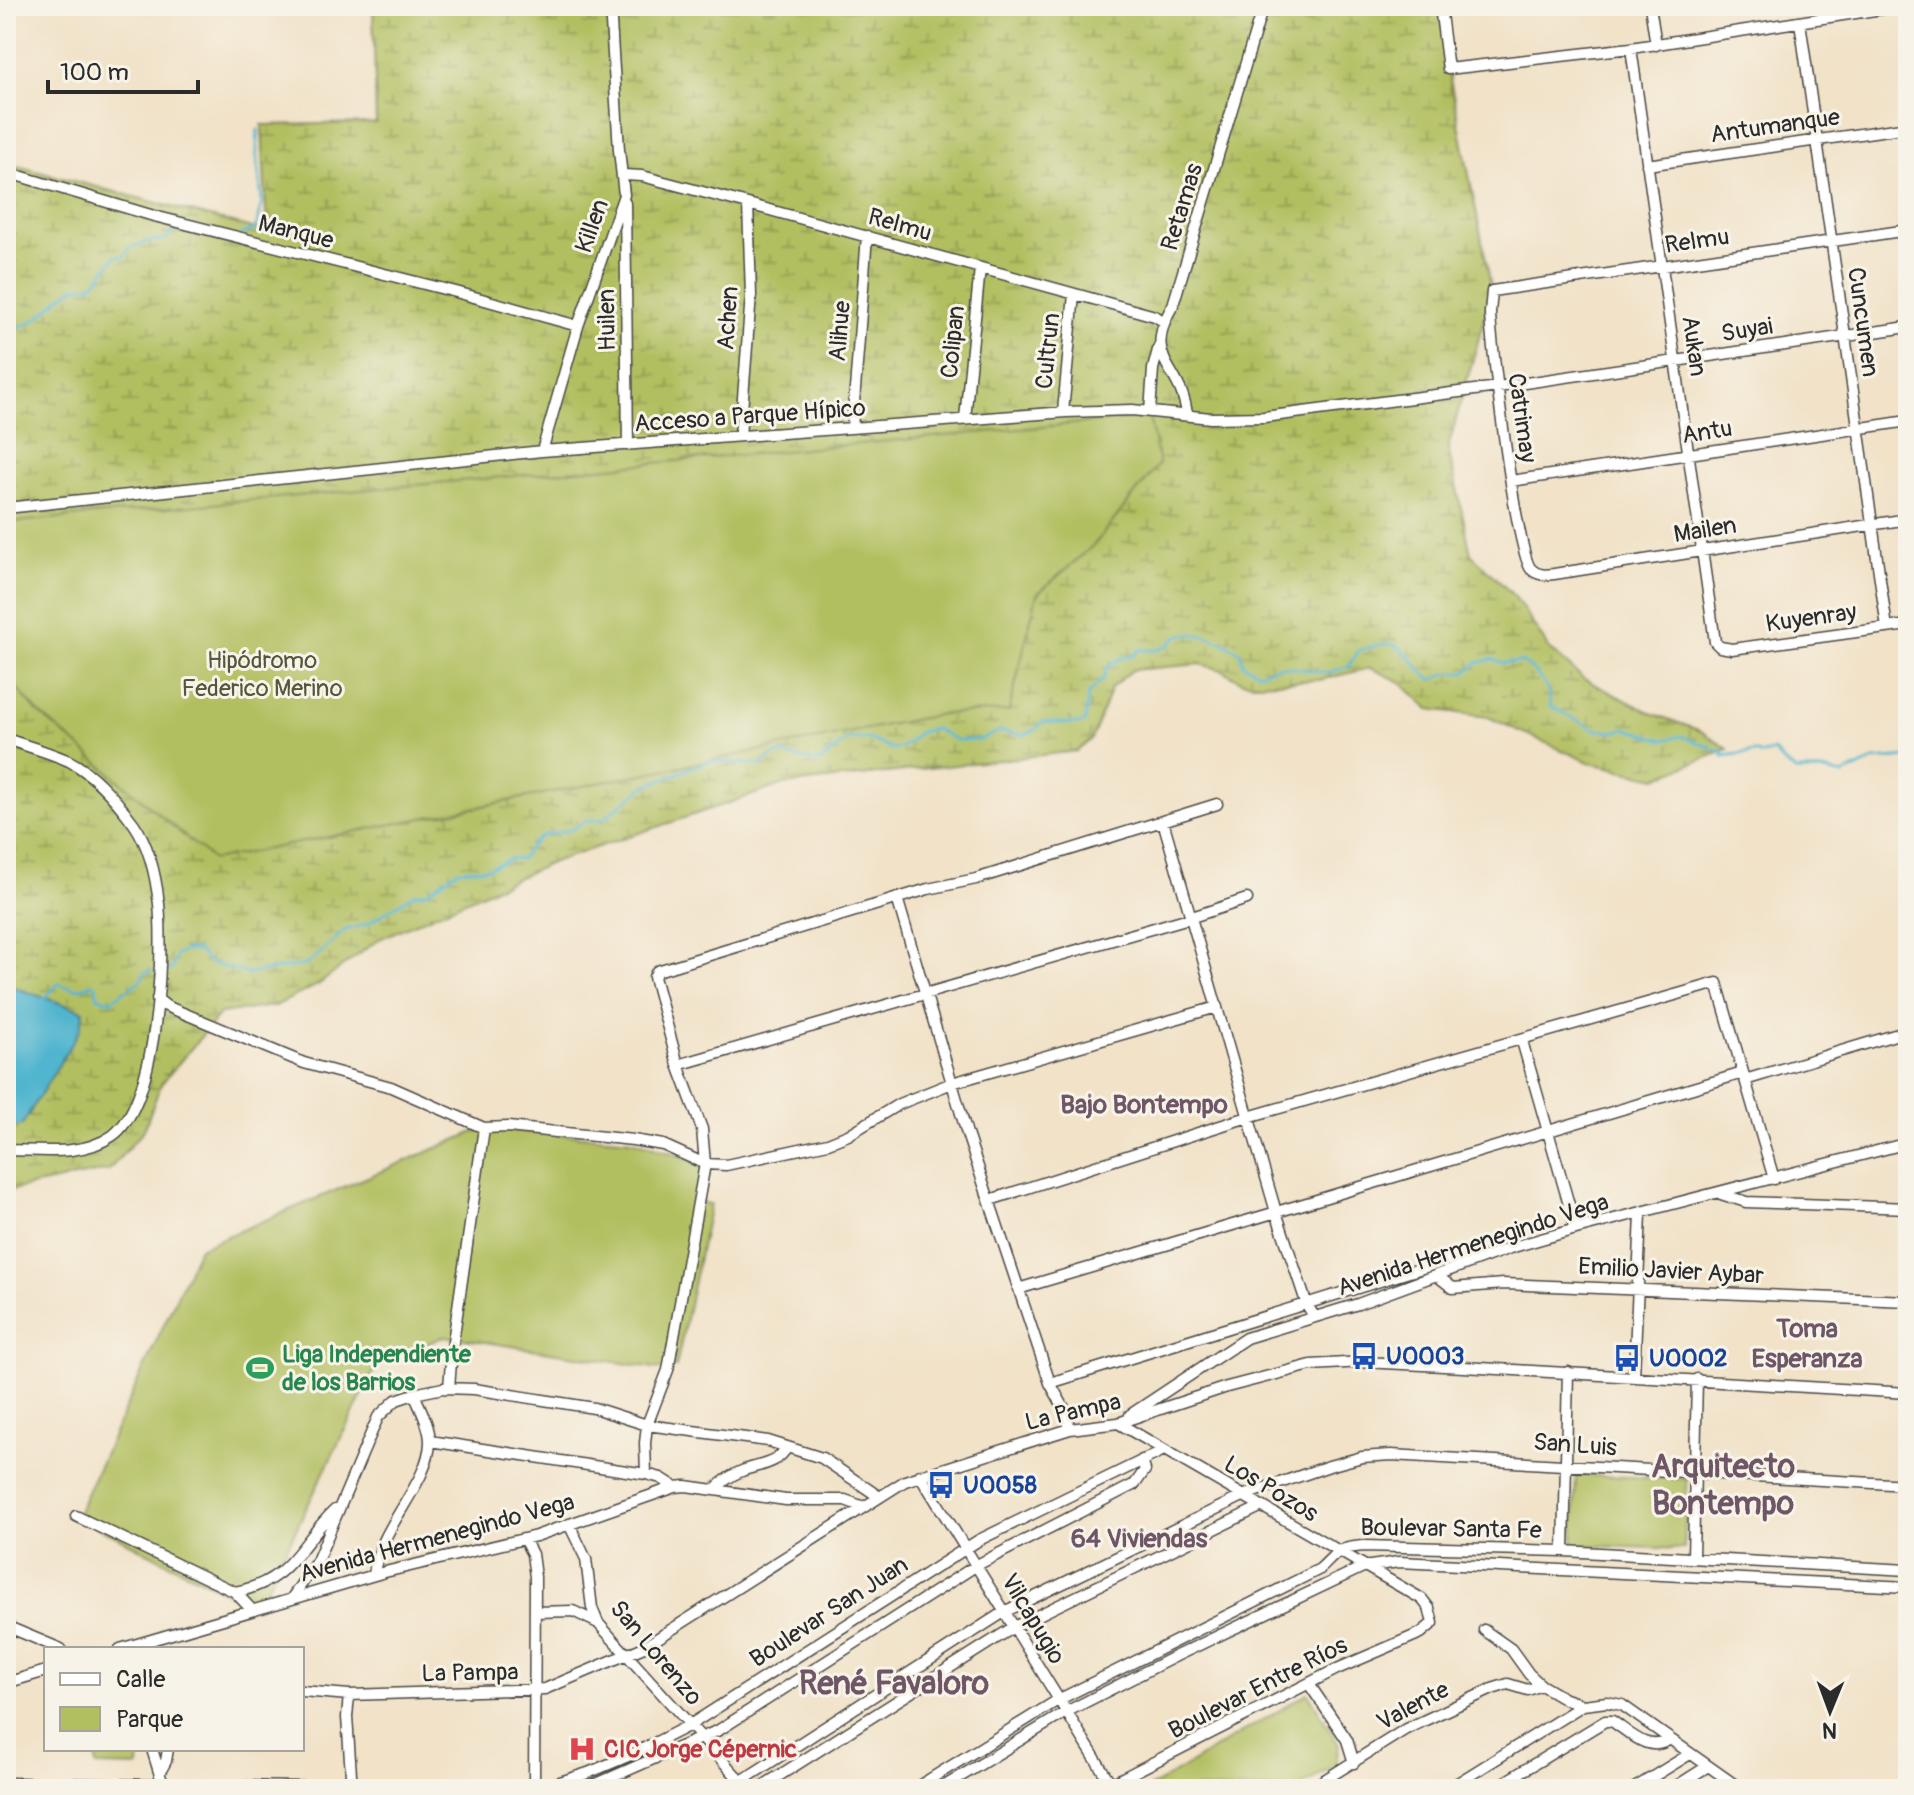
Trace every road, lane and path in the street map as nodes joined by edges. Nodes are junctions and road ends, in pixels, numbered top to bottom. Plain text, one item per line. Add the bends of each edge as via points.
1 (610, 6) edge
2 (1263, 6) edge
3 (1440, 6) edge
4 (1650, 6) edge
5 (1901, 6) edge
6 (1800, 22) junction
7 (1656, 45) junction
8 (1631, 48) junction
9 (1908, 127) edge
10 (1817, 140) junction
11 (1647, 165) junction
12 (6, 172) edge
13 (624, 175) junction
14 (624, 195) junction
15 (748, 204) junction
16 (1908, 230) edge
17 (867, 236) junction
18 (1832, 241) junction
19 (1662, 266) junction
20 (980, 268) junction
21 (1492, 291) joint
22 (1074, 294) junction
23 (1163, 321) junction
24 (578, 326) junction
25 (1908, 327) edge
26 (1845, 336) junction
27 (1159, 344) junction
28 (1676, 361) junction
29 (1498, 387) junction
30 (1063, 412) junction
31 (1150, 412) junction
32 (1187, 415) junction
33 (965, 419) junction
34 (1908, 421) edge
35 (852, 428) junction
36 (1858, 429) junction
37 (740, 436) junction
38 (628, 445) junction
39 (542, 451) junction
40 (1689, 455) junction
41 (1511, 481) junction
42 (6, 508) edge
43 (1908, 519) edge
44 (1871, 525) junction
45 (1523, 549) joint
46 (1701, 550) junction
47 (1908, 625) edge
48 (1887, 628) junction
49 (1720, 647) joint
50 (6, 739) edge
51 (1217, 804) dead end
52 (1163, 821) junction
53 (897, 898) junction
54 (1247, 899) dead end
55 (1189, 918) junction
56 (924, 992) junction
57 (157, 999) junction
58 (1217, 1007) junction
59 (1908, 1031) edge
60 (1522, 1041) junction
61 (678, 1065) junction
62 (1744, 1076) junction
63 (952, 1083) junction
64 (1248, 1117) junction
65 (484, 1128) junction
66 (1547, 1132) junction
67 (1908, 1143) edge
68 (6, 1150) edge
69 (705, 1164) junction
70 (1774, 1179) junction
71 (1719, 1194) junction
72 (990, 1200) junction
73 (1908, 1208) edge
74 (1276, 1212) junction
75 (1641, 1214) junction
76 (1576, 1229) junction
77 (1491, 1255) junction
78 (1436, 1275) junction
79 (1018, 1289) junction
80 (1638, 1289) junction
81 (1908, 1301) edge
82 (1307, 1305) junction
83 (1314, 1316) junction
84 (1568, 1372) junction
85 (1634, 1376) junction
86 (1697, 1379) junction
87 (1050, 1383) junction
88 (449, 1388) junction
89 (1908, 1393) edge
90 (414, 1394) junction
91 (1118, 1423) junction
92 (647, 1425) junction
93 (1070, 1429) junction
94 (430, 1441) junction
95 (787, 1447) junction
96 (1164, 1450) junction
97 (1142, 1460) junction
98 (1565, 1464) junction
99 (646, 1474) junction
100 (1695, 1474) junction
101 (920, 1475) junction
102 (1908, 1485) edge
103 (675, 1487) junction
104 (714, 1490) junction
105 (1245, 1495) junction
106 (878, 1496) junction
107 (340, 1506) junction
108 (861, 1506) junction
109 (1262, 1506) junction
110 (76, 1516) dead end
111 (569, 1524) junction
112 (524, 1539) junction
113 (965, 1549) junction
114 (1336, 1551) junction
115 (1564, 1551) junction
116 (1693, 1558) junction
117 (977, 1565) junction
118 (1363, 1567) junction
119 (1908, 1570) edge
120 (374, 1575) junction
121 (1908, 1587) edge
122 (235, 1592) junction
123 (292, 1598) junction
124 (251, 1609) junction
125 (535, 1612) junction
126 (1004, 1612) junction
127 (598, 1623) junction
128 (1433, 1623) joint
129 (6, 1626) edge
130 (1014, 1627) junction
131 (1484, 1630) dead end
132 (168, 1635) junction
133 (56, 1647) edge
134 (131, 1647) edge
135 (168, 1647) edge
136 (627, 1656) junction
137 (44, 1672) edge
138 (6, 1683) edge
139 (1309, 1684) junction
140 (1541, 1685) junction
141 (304, 1691) edge
142 (535, 1692) junction
143 (349, 1695) junction
144 (1058, 1700) junction
145 (1583, 1705) junction
146 (1066, 1712) junction
147 (690, 1725) junction
148 (702, 1739) junction
149 (1670, 1739) junction
150 (153, 1751) edge
151 (168, 1751) edge
152 (1690, 1754) junction
153 (1354, 1763) junction
154 (1708, 1766) junction
155 (160, 1772) junction
156 (6, 1783) edge
157 (744, 1785) edge
158 (156, 1786) edge
159 (1106, 1786) edge
160 (177, 1787) edge
161 (534, 1787) edge
162 (352, 1789) edge
163 (450, 1789) edge
164 (585, 1789) edge
165 (729, 1789) edge
166 (758, 1789) edge
167 (914, 1789) edge
168 (940, 1789) edge
169 (1310, 1789) edge
170 (1448, 1789) edge
171 (1493, 1789) edge
172 (1633, 1789) edge
173 (1672, 1789) edge
174 (1741, 1789) edge

1 - 13 street, Killen
2 - 23 street, Retamas via 1173,305
3 - 8 street via 1448,69
4 - 7 street
5 - 6 street
6 - 7 street
6 - 10 street, Cuncumen
7 - 8 street
8 - 11 street, Aukan
9 - 10 street, Antumanque
10 - 11 street, Antumanque
10 - 18 street, Cuncumen
11 - 19 street, Aukan
12 - 24 street, Manque via 154,216
13 - 14 street, Killen
13 - 15 street, Relmu
14 - 24 street, Killen
14 - 38 street, Huilen
15 - 17 street, Relmu
15 - 37 street, Achen via 751,275
16 - 18 street, Relmu
17 - 20 street, Relmu
17 - 35 street, Alihue
18 - 19 street, Relmu
18 - 26 street, Cuncumen
19 - 21 street, Relmu
19 - 28 street, Aukan
20 - 22 street, Relmu
20 - 33 street, Colipan
21 - 29 street, Catrimay via 1490,328
22 - 23 street, Relmu
22 - 30 street, Cultrun
23 - 27 street, Retamas
24 - 39 street, Killen
25 - 26 street, Suyai
26 - 28 street, Suyai
26 - 36 street, Cuncumen
27 - 31 street, Retamas
27 - 32 street
28 - 29 street, Suyai
28 - 40 street, Aukan
29 - 32 street, Acceso a Parque Hípico via 1264,417
29 - 41 street, Catrimay
30 - 31 street, Acceso a Parque Hípico
30 - 33 street, Acceso a Parque Hípico
31 - 32 street, Acceso a Parque Hípico
33 - 35 street, Acceso a Parque Hípico
34 - 36 street, Antu
35 - 37 street, Acceso a Parque Hípico
36 - 40 street, Antu
36 - 44 street, Cuncumen
37 - 38 street, Acceso a Parque Hípico
38 - 39 street, Acceso a Parque Hípico
39 - 42 street, Acceso a Parque Hípico
40 - 41 street, Antu
40 - 46 street, Aukan
41 - 45 street, Catrimay
43 - 44 street, Mailen
44 - 46 street, Mailen
44 - 48 street, Cuncumen
45 - 46 street, Mailen via 1530,568 1541,575
46 - 49 street, Aukan
47 - 48 street, Kuyenray
48 - 49 street, Kuyenray
50 - 57 street via 86,772 134,824 156,881 161,935
51 - 52 street
52 - 53 street
52 - 55 street
53 - 56 street
53 - 61 street via 657,971 654,977
54 - 55 street
55 - 56 street
55 - 58 street
56 - 61 street
56 - 63 street
57 - 65 street via 291,1058 391,1087
57 - 68 street via 148,1067 126,1123 113,1135 79,1148
58 - 63 street
58 - 64 street
59 - 62 street
60 - 62 street via 1717,983
60 - 64 street
60 - 66 street
61 - 69 street via 702,1129
62 - 66 street
62 - 70 street
63 - 69 street via 899,1104 828,1143 726,1165
63 - 72 street
64 - 72 street
64 - 74 street
65 - 69 street via 633,1140 663,1145
65 - 88 street
66 - 74 street
66 - 76 street
67 - 70 street, Avenida Hermenegindo Vega
69 - 92 street via 668,1370
70 - 71 street, Avenida Hermenegindo Vega
71 - 73 street via 1746,1202
71 - 75 street, Avenida Hermenegindo Vega
72 - 79 street
74 - 79 street
74 - 82 street
75 - 76 street, Avenida Hermenegindo Vega
75 - 80 street
76 - 77 street, Avenida Hermenegindo Vega
77 - 78 street, Avenida Hermenegindo Vega
77 - 82 street via 1461,1256
78 - 80 street, Emilio Javier Aybar via 1453,1288 1503,1284
78 - 83 street, Avenida Hermenegindo Vega
79 - 87 street
80 - 81 street, Emilio Javier Aybar
80 - 85 street
82 - 83 street
82 - 87 street
83 - 91 street, Avenida Hermenegindo Vega via 1246,1338
84 - 85 street, La Pampa
84 - 91 street, La Pampa via 1327,1363 1227,1387
84 - 98 street
85 - 86 street, La Pampa
86 - 89 street, La Pampa
86 - 100 street
87 - 93 street
88 - 90 street
88 - 92 street via 594,1408
90 - 94 street
90 - 107 street via 396,1400 378,1417
91 - 93 street, La Pampa
91 - 96 street, Los Pozos
92 - 95 street
92 - 99 street
93 - 101 street, La Pampa
94 - 99 street
94 - 120 street via 421,1471 379,1549
95 - 104 street via 773,1462 741,1471
95 - 106 street via 822,1458
96 - 97 street, Boulevar San Juan
96 - 105 street, Los Pozos
97 - 113 street, Boulevar San Juan
97 - 117 street, Boulevar San Juan via 1145,1470 1135,1484
98 - 100 street, San Luis
98 - 105 street, San Luis via 1362,1457
98 - 115 street
99 - 103 street
100 - 102 street, San Luis
100 - 116 street
101 - 106 street, La Pampa
101 - 113 street, Vilcapugio
103 - 104 street, Avenida Hermenegindo Vega
103 - 111 street, Avenida Hermenegindo Vega
104 - 108 street, Avenida Hermenegindo Vega via 786,1500 845,1500
105 - 109 street, Los Pozos
105 - 126 street, San Luis
106 - 108 street, La Pampa
107 - 122 street via 282,1573
107 - 123 street via 317,1561
108 - 136 street, La Pampa
109 - 114 street, Los Pozos
109 - 130 street
110 - 122 street
111 - 112 street, Avenida Hermenegindo Vega
111 - 127 street, San Lorenzo via 586,1559
112 - 120 street, Avenida Hermenegindo Vega
112 - 125 street via 532,1554
113 - 117 street, Vilcapugio
113 - 147 street, Boulevar San Juan
114 - 115 street, Boulevar Santa Fe via 1364,1546
114 - 118 street, Los Pozos
114 - 144 street, Boulevar Santa Fe via 1320,1569
115 - 116 street, Boulevar Santa Fe
116 - 119 street, Boulevar Santa Fe
117 - 126 street, Vilcapugio
117 - 148 street, Boulevar San Juan
118 - 121 street, Boulevar Santa Fe via 1399,1562
118 - 128 street, Los Pozos via 1422,1599
118 - 146 street, Boulevar Santa Fe
120 - 123 street, Avenida Hermenegindo Vega
122 - 124 street
123 - 124 street, Avenida Hermenegindo Vega
124 - 132 street, Avenida Hermenegindo Vega
125 - 127 street via 573,1611
125 - 142 street
126 - 130 street, Vilcapugio
126 - 157 street, San Luis
127 - 136 street, San Lorenzo
128 - 139 street, Boulevar Entre Ríos
129 - 133 street
130 - 144 street, Vilcapugio
130 - 166 street
131 - 140 street via 1511,1649
132 - 134 street, Avenida Hermenegindo Vega
132 - 135 street
136 - 142 street, La Pampa
136 - 147 street, San Lorenzo
137 - 138 street
139 - 153 street via 1347,1740
139 - 159 street, Boulevar Entre Ríos
140 - 145 street
140 - 153 street, Valente via 1492,1689 1406,1729
141 - 143 street, La Pampa
142 - 143 street, La Pampa
142 - 161 street
143 - 162 street
144 - 146 street, Vilcapugio
144 - 167 street, Boulevar Santa Fe
145 - 149 street via 1622,1705
145 - 170 street
146 - 159 street, Vilcapugio
146 - 168 street, Boulevar Santa Fe
147 - 148 street, San Lorenzo
147 - 161 street, Boulevar San Juan via 588,1773
148 - 157 street, San Lorenzo
148 - 164 street, Boulevar San Juan
149 - 152 street
149 - 171 street via 1651,1746 1605,1721
150 - 155 street
151 - 155 street
152 - 154 street
152 - 172 street
153 - 169 street, Valente
154 - 173 street
154 - 174 street
155 - 158 street
156 - 158 street
157 - 165 street, San Luis
158 - 160 street
160 - 162 street
162 - 163 street

